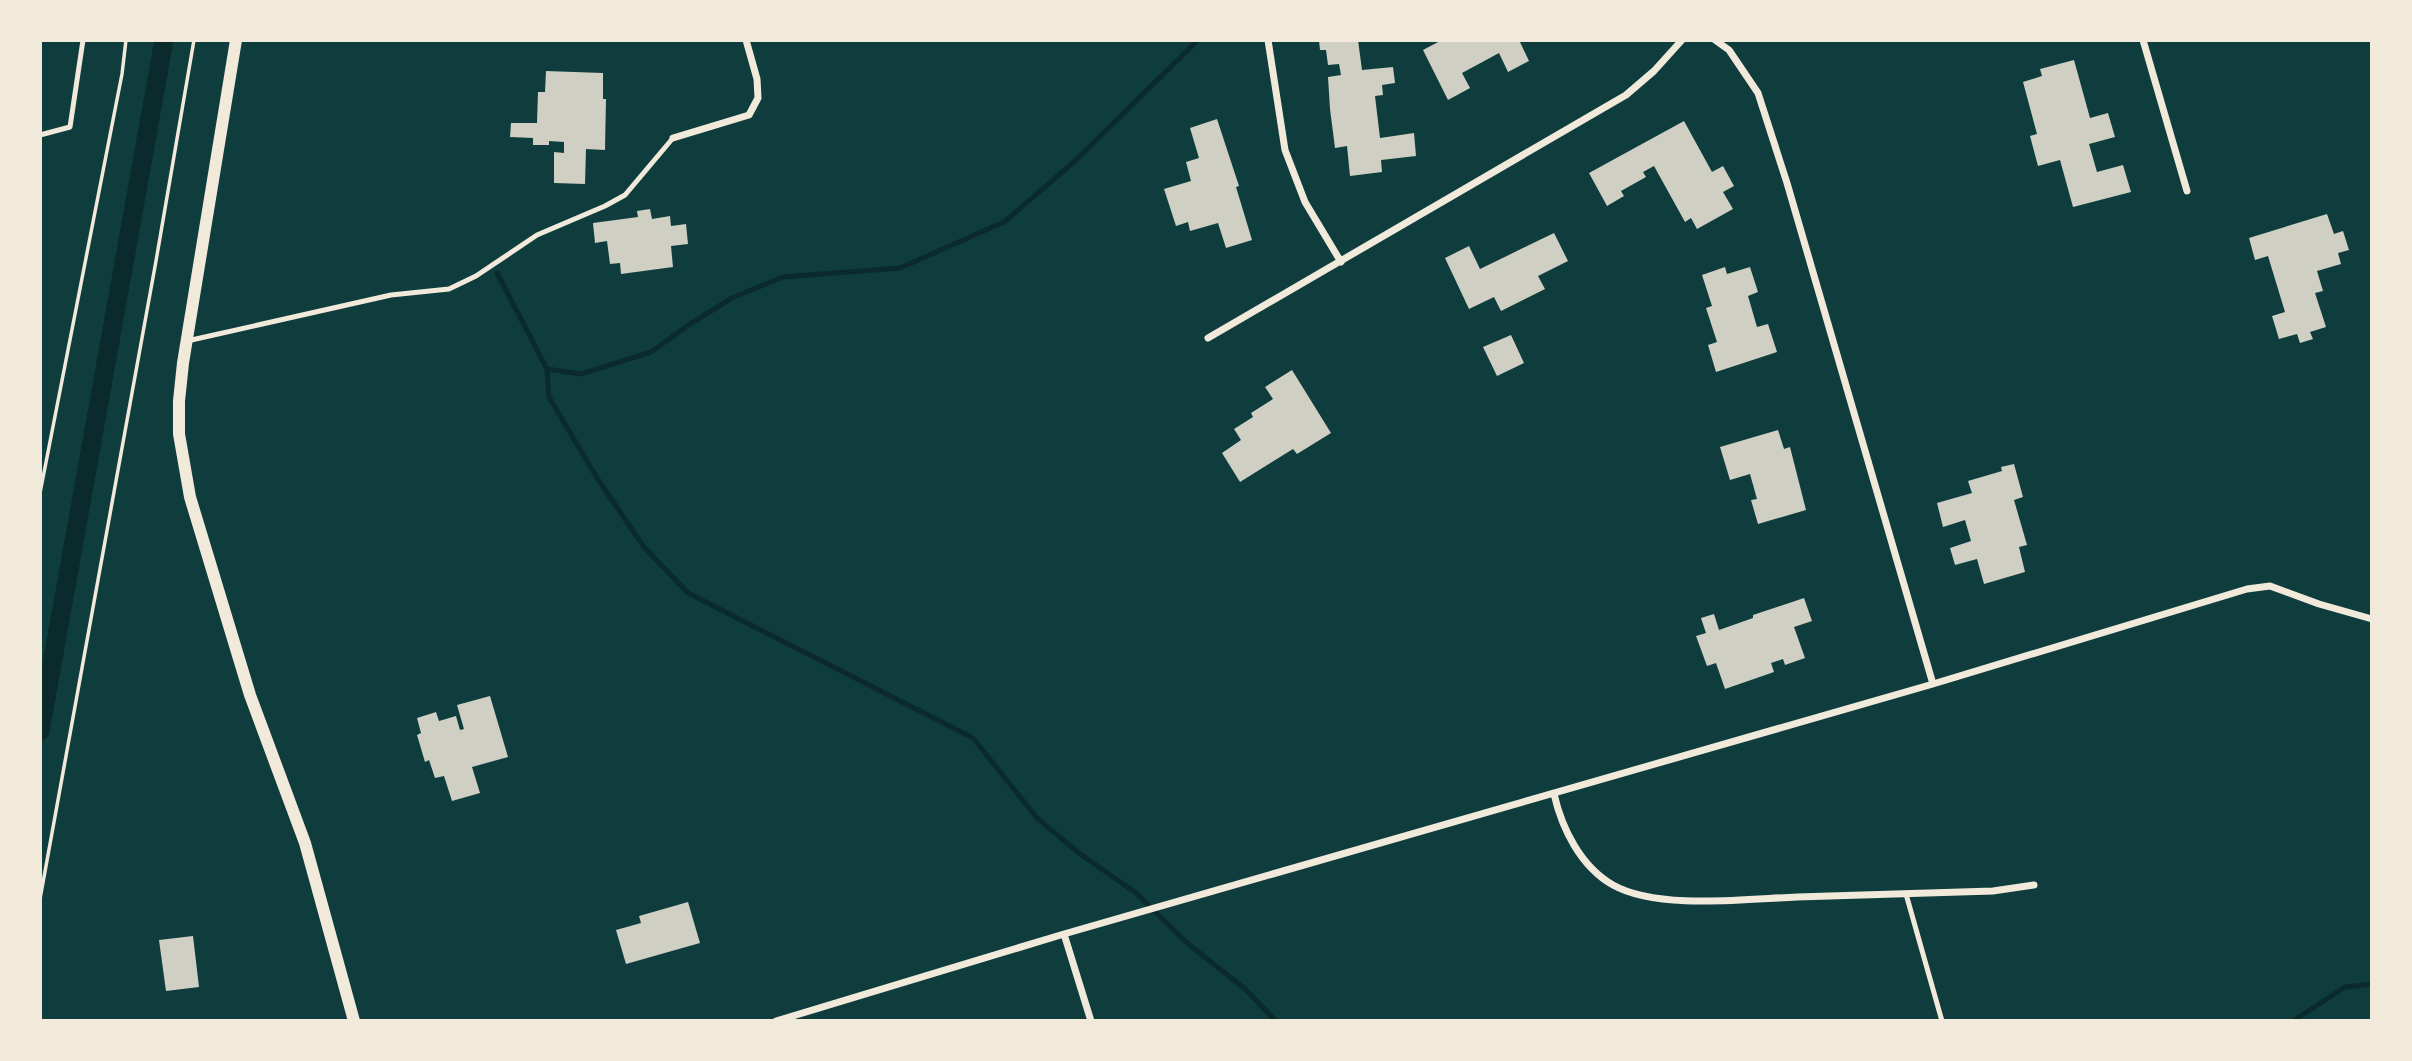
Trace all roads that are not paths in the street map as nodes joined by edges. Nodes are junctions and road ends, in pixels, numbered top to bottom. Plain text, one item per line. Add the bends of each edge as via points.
1 (83, 40) edge
2 (236, 40) edge
3 (746, 40) edge
4 (1268, 40) edge
5 (1682, 40) edge
6 (1716, 40) edge
7 (2143, 40) edge
8 (40, 135) edge
9 (673, 138) joint
10 (2187, 191) dead end
11 (1341, 262) junction
12 (1208, 338) dead end
13 (187, 341) junction
14 (2372, 619) edge
15 (1933, 684) junction
16 (1554, 794) junction
17 (2034, 885) dead end
18 (1906, 894) junction
19 (1064, 934) junction
20 (354, 1021) edge
21 (776, 1021) edge
22 (1091, 1021) edge
23 (1942, 1021) edge

1 - 8 lane via 70,127
2 - 13 street
3 - 9 street via 758,98 749,115
4 - 11 street via 1285,150 1305,202
5 - 11 street via 1626,95
6 - 15 street via 1729,50 1758,93
7 - 10 street
9 - 13 lane via 625,195 537,235 449,289 391,295
11 - 12 street
13 - 20 street via 179,434 190,497 250,695 305,842
14 - 15 street via 2270,586 2258,587
15 - 16 street
16 - 18 street via 1559,814 1595,872 1614,886 1643,897 1727,900
16 - 19 street
17 - 18 street
18 - 23 lane
19 - 21 street
19 - 22 street

